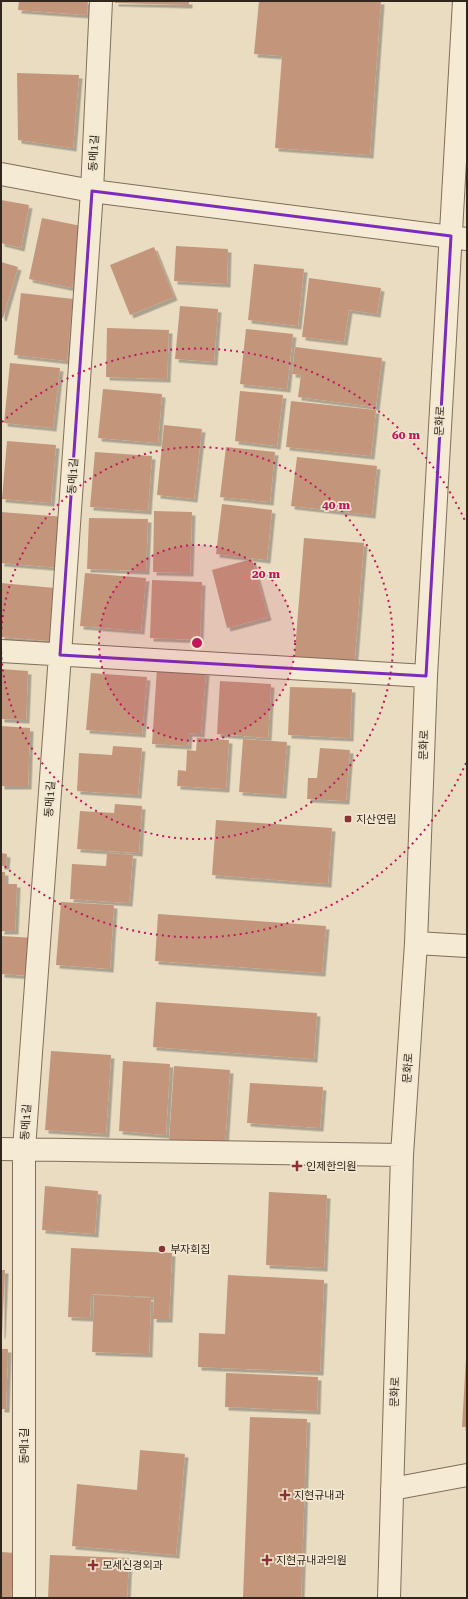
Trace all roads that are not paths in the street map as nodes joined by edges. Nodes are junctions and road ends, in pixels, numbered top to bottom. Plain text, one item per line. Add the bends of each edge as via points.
1 (101, 1) edge
2 (464, 1) edge
3 (1, 174) edge
4 (92, 191) junction
5 (459, 237) edge
6 (1, 651) edge
7 (60, 655) junction
8 (426, 676) junction
9 (416, 943) junction
10 (467, 946) edge
11 (1, 1149) edge
12 (24, 1149) junction
13 (402, 1155) junction
14 (467, 1475) edge
15 (392, 1489) junction
16 (24, 1598) edge
17 (389, 1598) edge

1 - 4 street, 동메1길
2 - 5 street, 문화로
3 - 4 street
4 - 5 street
4 - 7 street, 동메1길
5 - 8 street, 문화로
6 - 7 street
7 - 8 street
7 - 12 street, 동메1길
8 - 9 street, 문화로
9 - 10 street
9 - 13 street, 문화로
11 - 12 street
12 - 13 street
12 - 16 street, 동메1길
13 - 15 street, 문화로
14 - 15 street
15 - 17 street, 문화로

